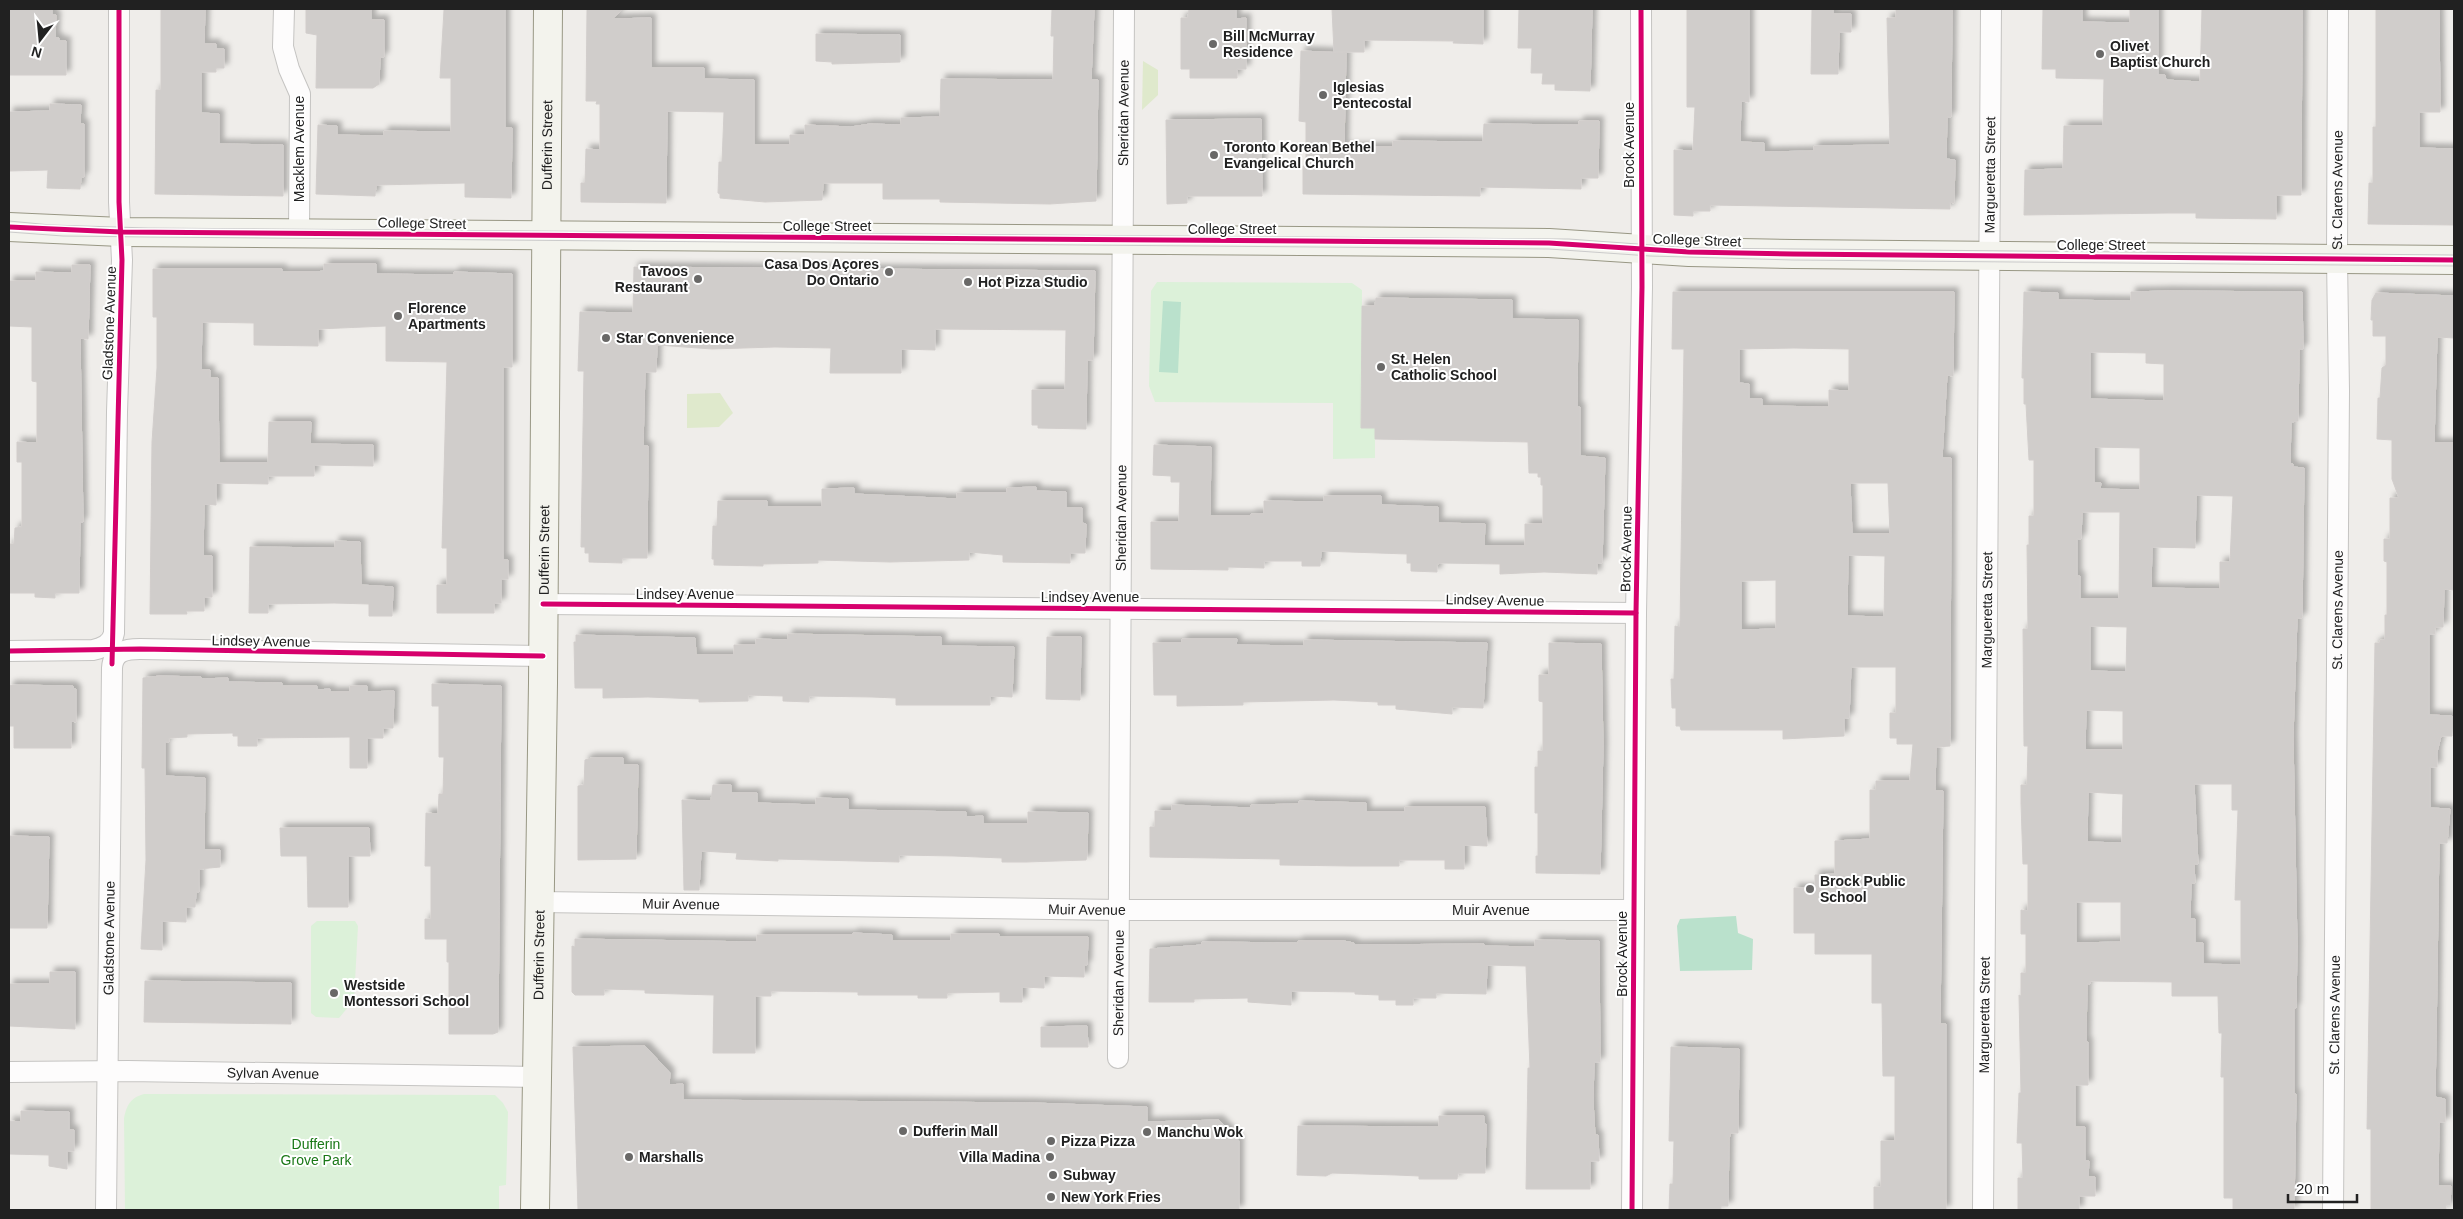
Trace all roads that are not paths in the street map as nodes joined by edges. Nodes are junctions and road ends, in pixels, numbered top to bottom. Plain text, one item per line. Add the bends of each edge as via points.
1 (120, 9) edge
2 (284, 9) edge
3 (548, 9) edge
4 (1124, 9) edge
5 (1641, 9) edge
6 (1991, 9) edge
7 (2338, 9) edge
8 (9, 227) edge
9 (121, 232) junction
10 (299, 232) junction
11 (546, 236) junction
12 (1123, 240) junction
13 (1641, 249) junction
14 (1989, 256) junction
15 (2337, 259) junction
16 (2454, 260) edge
17 (543, 604) junction
18 (1122, 609) junction
19 (1636, 613) junction
20 (9, 650) edge
21 (124, 650) joint
22 (543, 656) junction
23 (539, 902) junction
24 (1120, 910) junction
25 (1634, 910) junction
26 (1118, 1058) dead end
27 (107, 1071) junction
28 (9, 1072) edge
29 (536, 1077) junction
30 (106, 1210) edge
31 (535, 1210) edge
32 (1632, 1210) edge
33 (1983, 1210) edge
34 (2333, 1210) edge

1 - 9 street, Gladstone Avenue via 118,202
2 - 10 street, Macklem Avenue via 284,46 289,69 300,94
3 - 11 main road, Dufferin Street
4 - 12 street, Sheridan Avenue
5 - 13 street, Brock Avenue
6 - 14 street, Margueretta Street
7 - 15 street, St. Clarens Avenue
8 - 9 main road, College Street
9 - 10 main road, College Street
9 - 20 street, Gladstone Avenue via 113,638 100,649 84,651
10 - 11 main road, College Street
11 - 12 main road, College Street
11 - 17 main road, Dufferin Street
12 - 13 main road, College Street via 1549,243
12 - 18 street, Sheridan Avenue
13 - 14 main road, College Street
13 - 19 street, Brock Avenue
14 - 15 main road, College Street
14 - 33 street, Margueretta Street
15 - 16 main road, College Street
15 - 34 street, St. Clarens Avenue
17 - 18 street, Lindsey Avenue
17 - 22 main road, Dufferin Street
18 - 19 street, Lindsey Avenue
18 - 24 street, Sheridan Avenue
19 - 25 street, Brock Avenue
21 - 22 street, Lindsey Avenue
21 - 27 street, Gladstone Avenue via 114,658 112,668
22 - 23 main road, Dufferin Street
23 - 24 street, Muir Avenue
23 - 29 main road, Dufferin Street
24 - 25 street, Muir Avenue
24 - 26 street, Sheridan Avenue
25 - 32 street, Brock Avenue
27 - 28 street, Sylvan Avenue
27 - 29 street, Sylvan Avenue
27 - 30 street, Gladstone Avenue
29 - 31 main road, Dufferin Street

